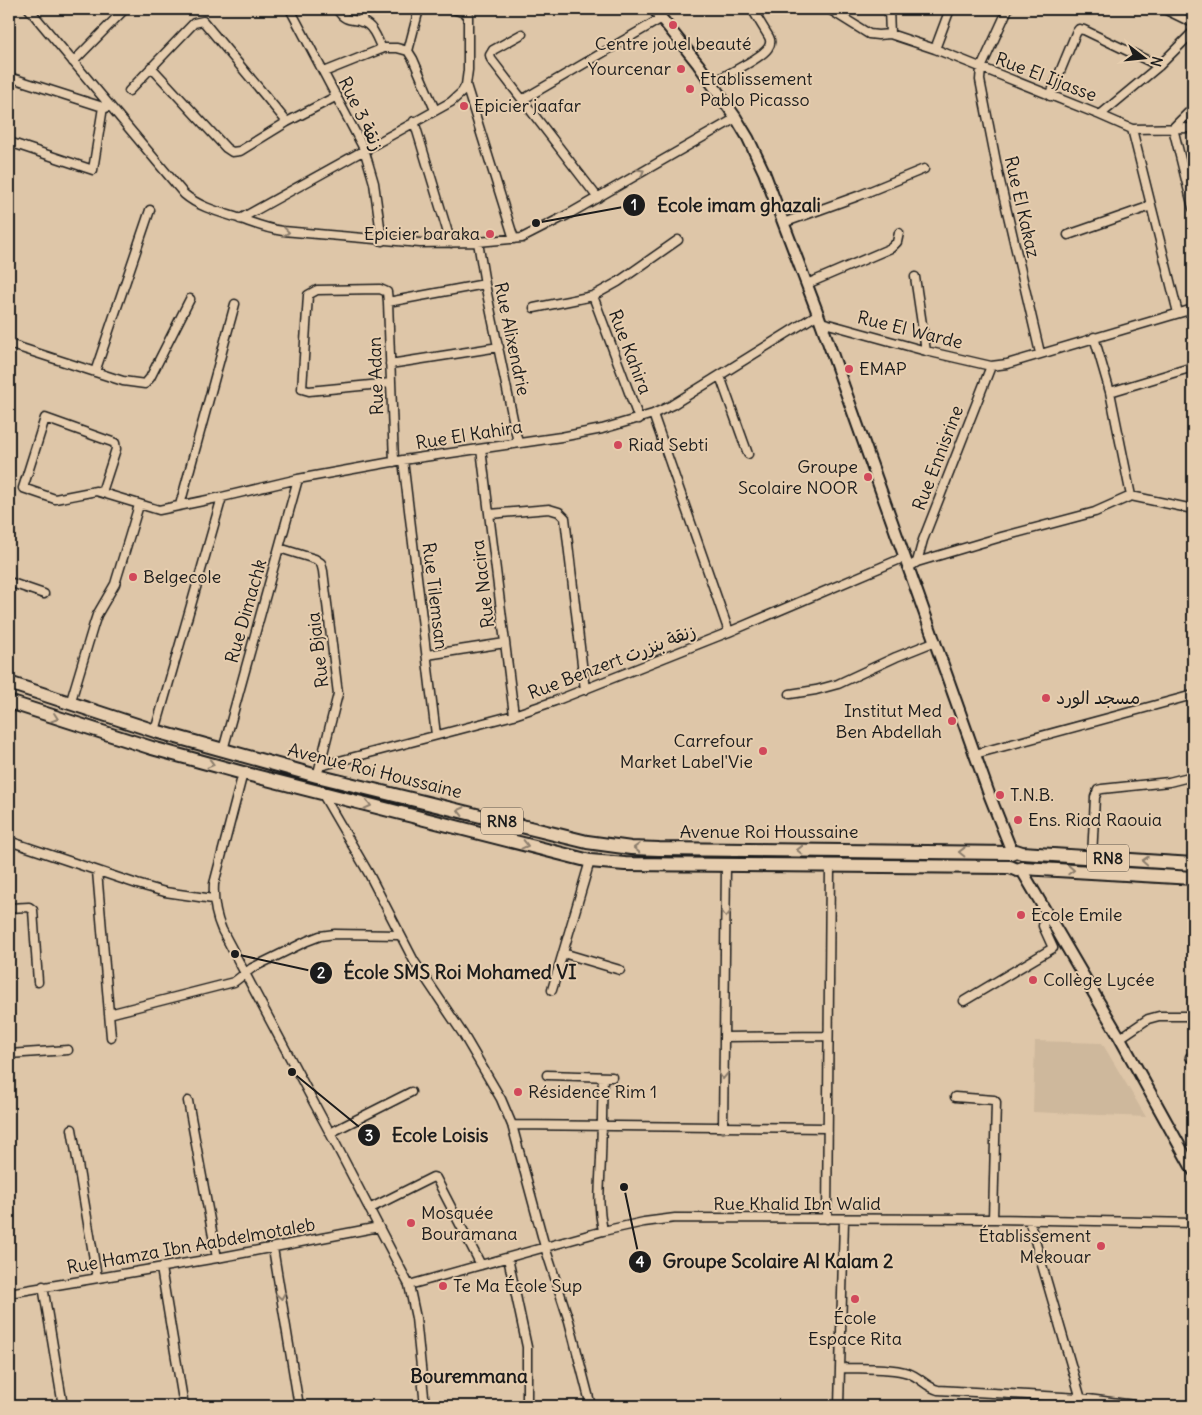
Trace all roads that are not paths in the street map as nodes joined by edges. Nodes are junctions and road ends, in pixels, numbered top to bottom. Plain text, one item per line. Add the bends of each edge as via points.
1 (29, 9) edge
2 (125, 9) edge
3 (290, 9) edge
4 (337, 9) edge
5 (365, 9) edge
6 (419, 9) edge
7 (453, 9) edge
8 (654, 9) edge
9 (752, 9) edge
10 (829, 9) edge
11 (889, 9) edge
12 (950, 9) edge
13 (1008, 9) edge
14 (1166, 9) edge
15 (468, 12) edge
16 (662, 18) junction
17 (361, 22) junction
18 (1193, 23) edge
19 (1193, 32) edge
20 (522, 34) dead end
21 (890, 34) junction
22 (382, 49) junction
23 (935, 49) junction
24 (408, 51) junction
25 (73, 62) junction
26 (1159, 66) junction
27 (151, 67) junction
28 (981, 68) junction
29 (324, 72) junction
30 (9, 77) edge
31 (711, 84) junction
32 (466, 85) junction
33 (129, 91) dead end
34 (337, 96) junction
35 (1050, 96) junction
36 (522, 100) junction
37 (103, 107) junction
38 (1193, 108) edge
39 (435, 110) junction
40 (115, 111) junction
41 (1100, 114) junction
42 (736, 118) junction
43 (414, 121) junction
44 (287, 122) junction
45 (1173, 128) junction
46 (1193, 128) edge
47 (1132, 130) junction
48 (9, 142) edge
49 (364, 149) junction
50 (924, 169) dead end
51 (598, 198) junction
52 (1151, 206) junction
53 (1193, 208) edge
54 (150, 210) dead end
55 (240, 218) junction
56 (783, 223) junction
57 (899, 233) dead end
58 (1068, 235) dead end
59 (514, 239) junction
60 (678, 240) dead end
61 (382, 241) junction
62 (478, 242) junction
63 (451, 243) junction
64 (915, 277) dead end
65 (485, 284) junction
66 (807, 284) junction
67 (592, 296) junction
68 (190, 299) dead end
69 (388, 302) junction
70 (235, 304) dead end
71 (534, 308) dead end
72 (1193, 309) edge
73 (1178, 313) junction
74 (820, 318) junction
75 (1094, 337) junction
76 (9, 344) edge
77 (499, 347) junction
78 (926, 351) junction
79 (1040, 352) junction
80 (390, 364) junction
81 (991, 366) junction
82 (1193, 366) edge
83 (96, 372) junction
84 (720, 376) junction
85 (391, 383) junction
86 (1110, 392) junction
87 (653, 414) junction
88 (639, 419) junction
89 (518, 442) junction
90 (481, 449) junction
91 (748, 454) dead end
92 (399, 461) junction
93 (298, 479) junction
94 (102, 492) junction
95 (1130, 496) junction
96 (222, 497) junction
97 (139, 505) junction
98 (180, 505) junction
99 (1193, 509) edge
100 (490, 514) junction
101 (279, 548) junction
102 (905, 557) junction
103 (913, 565) junction
104 (9, 582) edge
105 (44, 594) dead end
106 (728, 632) junction
107 (936, 641) junction
108 (505, 643) junction
109 (427, 655) junction
110 (9, 683) edge
111 (585, 690) junction
112 (790, 694) dead end
113 (1193, 695) edge
114 (9, 702) edge
115 (70, 704) junction
116 (514, 715) junction
117 (156, 731) junction
118 (436, 735) junction
119 (223, 750) junction
120 (975, 754) junction
121 (319, 771) junction
122 (243, 773) junction
123 (1193, 776) edge
124 (322, 793) junction
125 (9, 841) edge
126 (1015, 853) junction
127 (1092, 857) junction
128 (590, 861) junction
129 (1193, 864) edge
130 (726, 865) junction
131 (830, 866) junction
132 (1018, 868) junction
133 (98, 870) junction
134 (1193, 878) edge
135 (213, 899) junction
136 (9, 908) edge
137 (1046, 913) junction
138 (399, 935) junction
139 (563, 953) junction
140 (620, 970) dead end
141 (246, 973) junction
142 (38, 982) dead end
143 (552, 990) dead end
144 (964, 1001) dead end
145 (109, 1014) junction
146 (1193, 1016) edge
147 (724, 1036) junction
148 (828, 1036) junction
149 (111, 1037) dead end
150 (1120, 1038) junction
151 (68, 1050) dead end
152 (9, 1054) edge
153 (547, 1075) dead end
154 (603, 1077) junction
155 (612, 1077) dead end
156 (411, 1092) dead end
157 (955, 1098) dead end
158 (188, 1101) dead end
159 (512, 1125) junction
160 (601, 1125) junction
161 (723, 1128) junction
162 (827, 1128) junction
163 (72, 1129) dead end
164 (330, 1133) junction
165 (1193, 1170) edge
166 (369, 1209) junction
167 (827, 1219) junction
168 (994, 1219) junction
169 (844, 1220) junction
170 (1029, 1220) junction
171 (1193, 1223) edge
172 (378, 1228) junction
173 (603, 1231) junction
174 (545, 1247) junction
175 (273, 1248) junction
176 (217, 1258) junction
177 (508, 1258) junction
178 (481, 1266) junction
179 (161, 1268) junction
180 (97, 1277) junction
181 (409, 1285) junction
182 (43, 1286) junction
183 (9, 1293) edge
184 (840, 1368) junction
185 (1082, 1402) edge
186 (63, 1406) edge
187 (184, 1406) edge
188 (299, 1406) edge
189 (425, 1406) edge
190 (527, 1406) edge
191 (590, 1406) edge
192 (839, 1406) edge
193 (1142, 1406) edge

1 - 25 street
2 - 25 street
3 - 29 street, Rue 3 زنقة
4 - 17 street via 346,19
5 - 17 street
6 - 24 street
7 - 15 street
8 - 16 street
9 - 31 street via 769,37 770,45 760,55
10 - 21 street, Rue El Ijjasse via 869,34
11 - 21 street
12 - 23 street
13 - 28 street
14 - 18 street
15 - 32 street
16 - 31 street
16 - 36 street
17 - 22 street via 372,30
19 - 26 street
20 - 36 street via 493,50 490,55
21 - 23 street, Rue El Ijjasse
22 - 24 street
22 - 29 street
23 - 28 street, Rue El Ijjasse
24 - 39 street
25 - 40 street
26 - 35 street via 1079,29
26 - 41 street
27 - 33 street
27 - 44 street via 232,152 240,151
27 - 44 street via 194,22 203,21
28 - 35 street, Rue El Ijjasse
28 - 79 street, Rue El Kakaz via 980,80 999,177
29 - 34 street, Rue 3 زنقة
30 - 37 street
31 - 42 street
32 - 39 street via 451,102
32 - 59 street
34 - 44 street
34 - 49 street, Rue 3 زنقة
35 - 41 street, Rue El Ijjasse
36 - 51 street
37 - 40 street
37 - 48 street via 93,170
38 - 45 street
39 - 43 street
40 - 55 street via 184,194 199,204
41 - 47 street, Rue El Ijjasse
51 -> 42 street
42 - 56 street via 764,172
43 - 49 street
43 - 63 street
45 - 46 street, Rue El Ijjasse
45 - 47 street, Rue El Ijjasse
45 - 53 street
47 - 52 street
49 - 55 street
49 - 61 street, Rue 3 زنقة via 374,183
50 - 56 street
51 - 59 street via 522,238
52 - 58 street
52 - 73 street
54 - 83 street
55 -> 61 street via 283,232
56 - 66 street
57 - 66 street via 891,248
59 - 62 street
60 - 67 street
61 - 63 street
62 - 63 street
62 - 65 street, Rue Alixendrie
64 - 78 street
65 - 69 street
65 - 77 street, Rue Alixendrie
66 - 74 street
67 - 71 street
67 - 88 street, Rue Kahira
68 - 83 street via 147,382 142,384
69 - 80 street, Rue Adan
69 - 85 street, Rue Adan via 388,294 380,289 317,290 310,293 301,387 308,391
70 - 98 street
72 - 73 street
73 - 75 street
74 - 78 street, Rue El Warde
74 - 84 street, Rue El Kahira
74 - 102 street
75 - 79 street
75 - 86 street
76 - 83 street
77 - 80 street
77 - 89 street, Rue Alixendrie
78 - 81 street, Rue El Warde
79 - 81 street
80 - 85 street, Rue Adan
81 - 103 street, Rue Ennisrine
82 - 86 street
84 - 87 street, Rue El Kahira
84 - 91 street
85 - 92 street, Rue Adan
86 - 95 street
87 - 88 street, Rue El Kahira
87 - 106 street
88 - 89 street, Rue El Kahira via 561,437
89 - 90 street, Rue El Kahira
90 - 92 street, Rue El Kahira
90 - 100 street, Rue Nacira
92 - 93 street, Rue El Kahira
92 - 109 street, Rue Tilemsan
93 - 96 street, Rue El Kahira
93 - 101 street, Rue Dimachk
94 - 94 street via 91,491 55,499 23,488 46,418 116,443
94 - 97 street, Rue El Kahira
95 - 99 street
95 - 103 street via 1095,512
96 - 98 street, Rue El Kahira
96 - 117 street
97 - 98 street, Rue El Kahira via 159,510
97 - 115 street via 115,584 97,615
100 - 108 street, Rue Nacira
100 - 111 street via 549,509 566,518
101 - 119 street, Rue Dimachk
101 - 121 street, Rue Bjaia via 315,559 321,563 323,571 338,694
102 - 103 street
102 - 106 street, Rue Benzert زنقة بنزرت
103 - 107 street
104 - 105 street
106 - 111 street, Rue Benzert زنقة بنزرت
107 - 112 street via 838,684
107 - 120 street
108 - 109 street
108 - 116 street, Rue Nacira
109 - 118 street, Rue Tilemsan
110 - 115 main road, Avenue Roi Houssaine / RN8
111 - 116 street, Rue Benzert زنقة بنزرت
113 - 120 street
114 -> 122 main road, Avenue Roi Houssaine / RN8
115 - 117 main road, Avenue Roi Houssaine / RN8
116 - 118 street, Rue Benzert زنقة بنزرت
117 - 119 main road, Avenue Roi Houssaine / RN8
118 - 121 street, Rue Benzert زنقة بنزرت
119 - 121 main road, Avenue Roi Houssaine / RN8
120 - 126 street
126 -> 121 main road, Avenue Roi Houssaine / RN8 via 609,846
122 - 124 main road, Avenue Roi Houssaine / RN8
122 - 135 street via 217,870
123 - 127 street via 1176,782 1098,790
124 -> 128 main road, Avenue Roi Houssaine / RN8
124 - 138 street via 369,874
125 - 133 street
126 - 127 main road, Avenue Roi Houssaine / RN8
126 - 132 main road via 1007,861
129 -> 127 main road, Avenue Roi Houssaine / RN8
128 - 130 main road, Avenue Roi Houssaine / RN8
128 - 139 street
130 - 131 main road, Avenue Roi Houssaine / RN8
130 -> 147 street
131 - 132 main road, Avenue Roi Houssaine / RN8
131 - 148 street
132 -> 134 main road, Avenue Roi Houssaine / RN8
132 - 137 street
133 - 135 street via 165,892
133 - 145 street
135 - 141 street via 222,930
136 - 142 street via 29,907 33,910
137 - 144 street via 1043,926 1053,948
137 - 150 street
138 - 141 street via 320,936
138 - 159 street via 487,1074
139 - 140 street
139 - 143 street
141 - 145 street via 234,982
141 - 164 street
145 - 149 street
146 - 150 street via 1148,1019
147 - 148 street
147 -> 161 street
148 - 162 street
150 - 165 street
151 - 152 street
153 - 154 street
154 - 155 street
154 - 160 street
156 - 164 street
157 - 168 street via 996,1102
158 - 176 street
159 - 160 street
159 - 174 street
160 - 161 street
160 - 173 street via 598,1209
161 - 162 street
162 - 167 street
163 - 180 street
164 - 166 street
166 - 172 street
166 - 178 street via 432,1177 436,1178
167 - 169 street, Rue Khalid Ibn Walid
167 - 173 street, Rue Khalid Ibn Walid via 675,1218
168 - 169 street, Rue Khalid Ibn Walid
168 - 170 street, Rue Khalid Ibn Walid
169 - 184 street
170 - 171 street, Rue Khalid Ibn Walid
170 - 185 street
172 - 175 street, Rue Hamza Ibn Aabdelmotaleb
172 - 181 street
173 - 174 street, Rue Khalid Ibn Walid
174 - 177 street, Rue Khalid Ibn Walid
174 - 191 street via 569,1321
175 - 176 street, Rue Hamza Ibn Aabdelmotaleb
175 -> 188 street
176 - 179 street, Rue Hamza Ibn Aabdelmotaleb
177 - 178 street, Rue Khalid Ibn Walid
177 - 190 street via 527,1347
178 - 181 street, Rue Khalid Ibn Walid
179 - 180 street, Rue Hamza Ibn Aabdelmotaleb
179 - 187 street
180 - 182 street, Rue Hamza Ibn Aabdelmotaleb
181 - 189 street via 416,1318
182 - 183 street, Rue Hamza Ibn Aabdelmotaleb
182 - 186 street
184 - 185 street via 900,1371 938,1390
184 - 192 street
185 - 193 street

